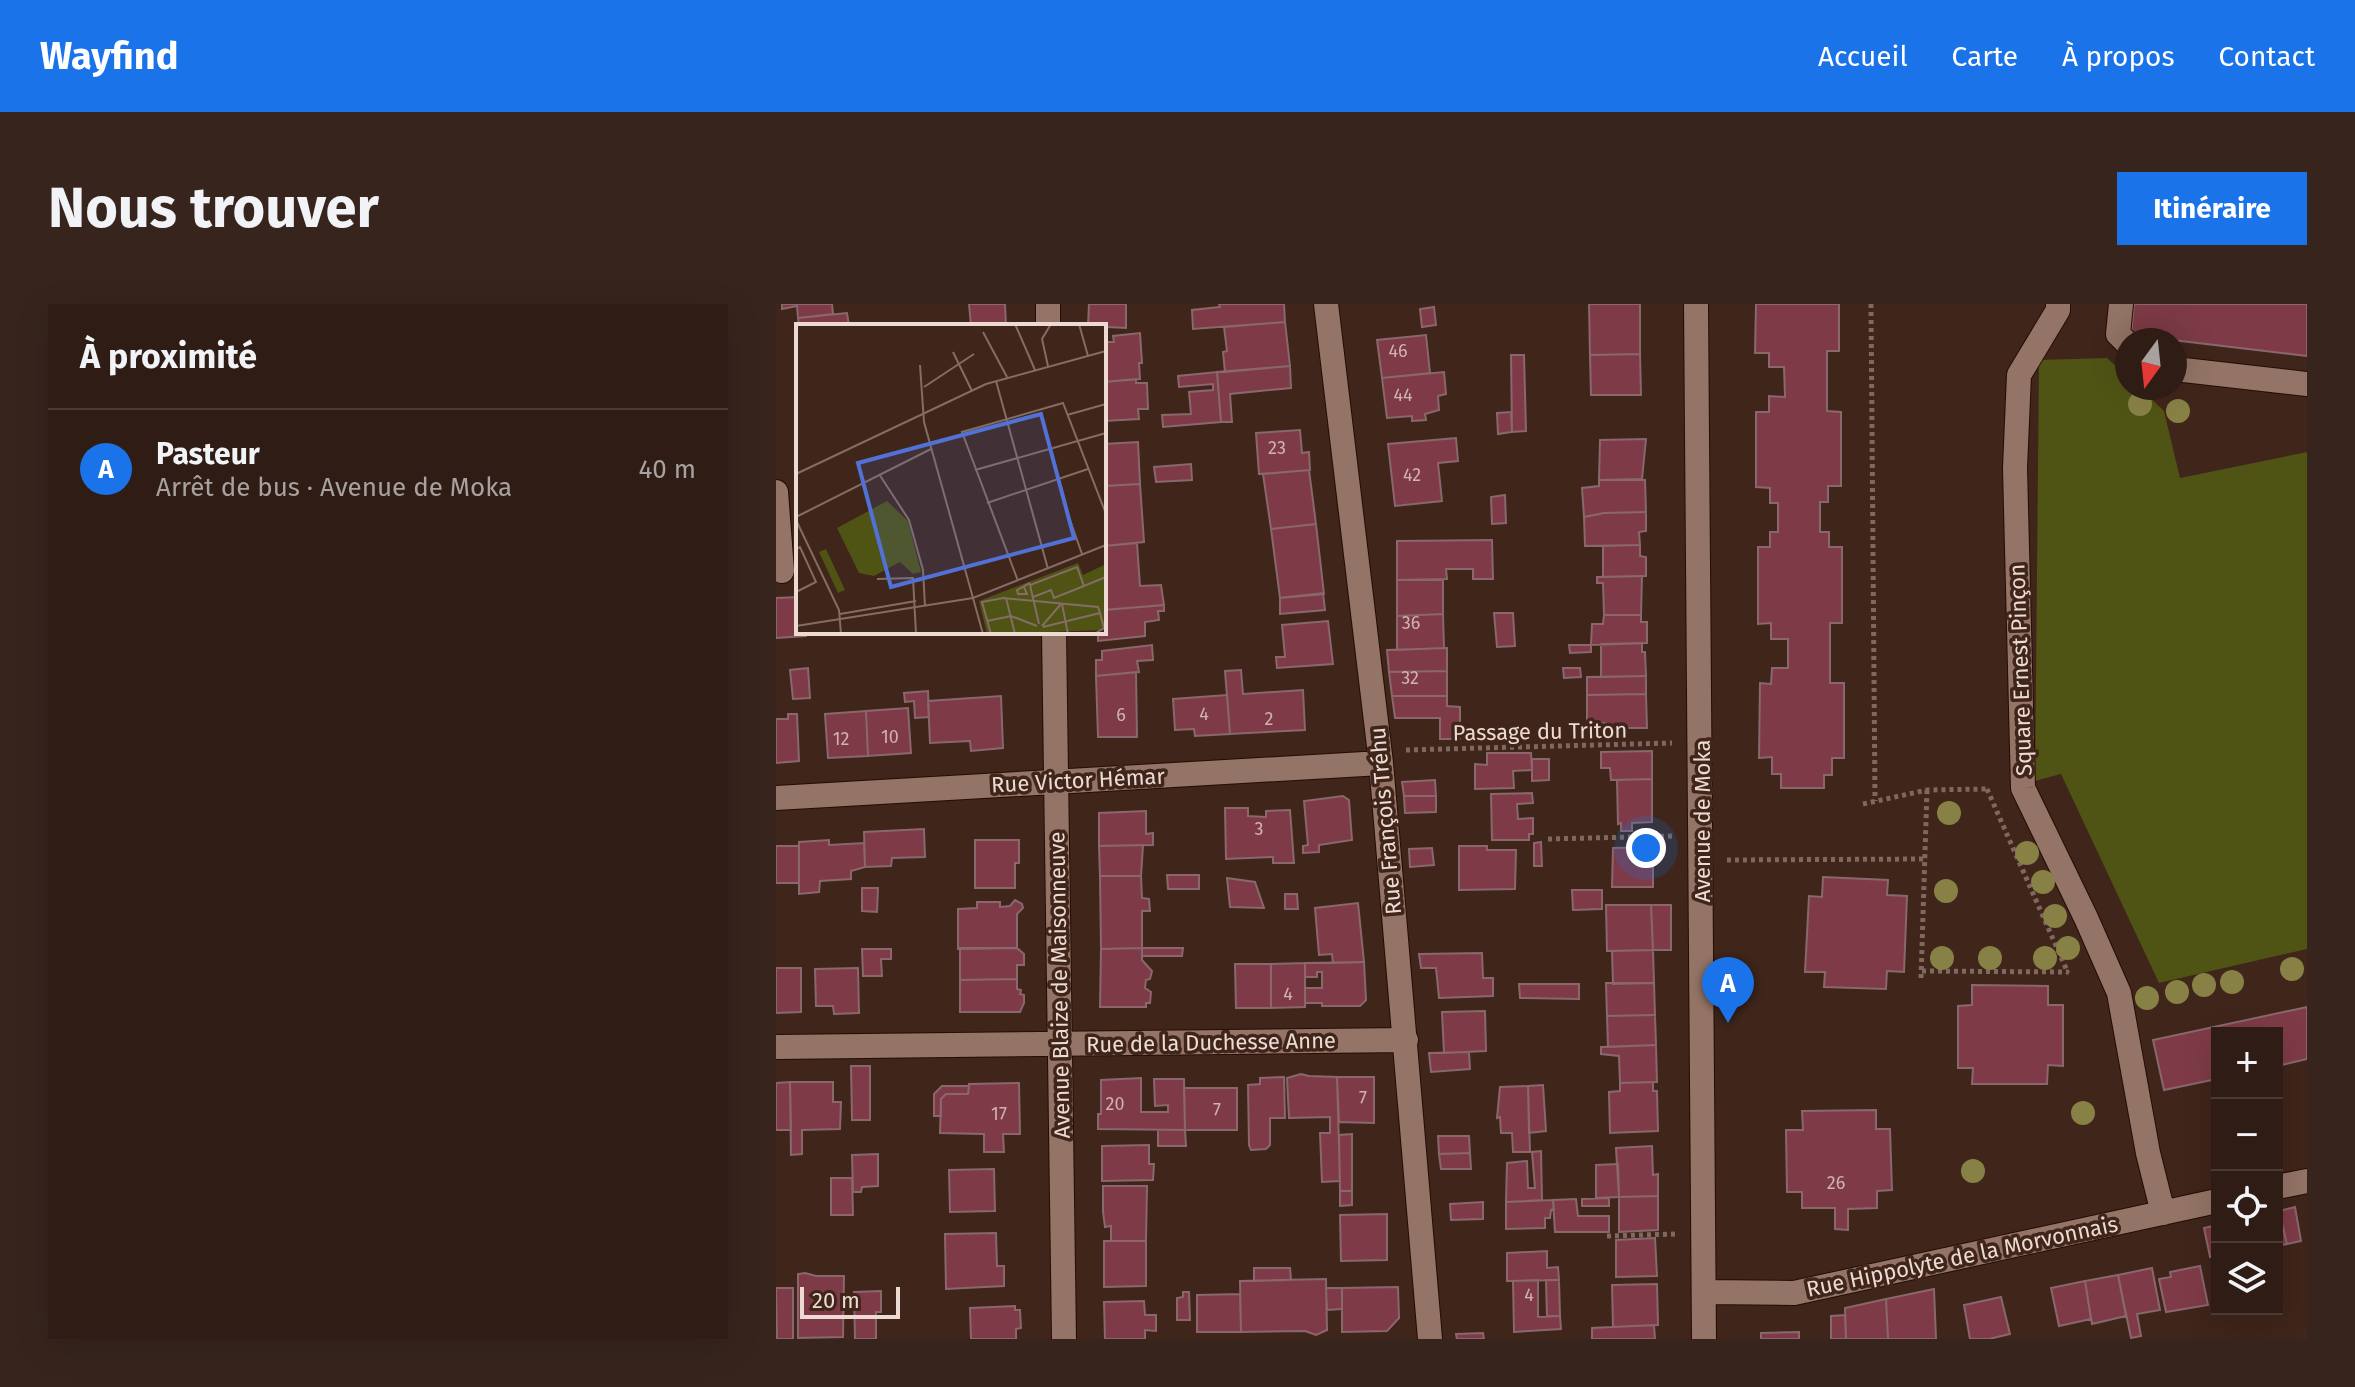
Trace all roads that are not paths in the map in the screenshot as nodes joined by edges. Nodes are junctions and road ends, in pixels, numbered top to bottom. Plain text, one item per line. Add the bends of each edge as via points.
1 (1326, 304) edge
2 (1696, 304) edge
3 (2058, 304) edge
4 (2121, 304) edge
5 (2119, 328) edge
6 (2187, 370) edge
7 (2307, 384) edge
8 (776, 492) edge
9 (782, 571) dead end
10 (1054, 634) edge
11 (1380, 757) junction
12 (1057, 782) junction
13 (776, 798) edge
14 (1406, 1040) junction
15 (1060, 1044) junction
16 (776, 1047) edge
17 (2307, 1181) edge
18 (2283, 1186) edge
19 (2211, 1202) edge
20 (2163, 1213) junction
21 (1705, 1292) junction
22 (1064, 1339) edge
23 (1430, 1339) edge
24 (1704, 1339) edge

1 - 11 street, Rue François Tréhu
2 - 21 street, Avenue de Moka
3 - 20 street, Square Ernest Pinçon via 2019,375 2015,468 2023,788 2119,993
4 - 5 street
6 - 7 street
8 - 9 street
10 - 12 street, Avenue Blaize de Maisonneuve
11 - 12 street, Rue Victor Hémar
11 - 14 street, Rue François Tréhu
12 - 13 street, Rue Victor Hémar
12 - 15 street, Avenue Blaize de Maisonneuve
14 - 15 street, Rue de la Duchesse Anne
14 - 23 street, Rue François Tréhu
15 - 16 street, Rue de la Duchesse Anne
15 - 22 street, Avenue Blaize de Maisonneuve
17 - 18 street
19 - 20 street, Rue Hippolyte de la Morvonnais
20 - 21 street, Rue Hippolyte de la Morvonnais via 1794,1293
21 - 24 street, Avenue de Moka

